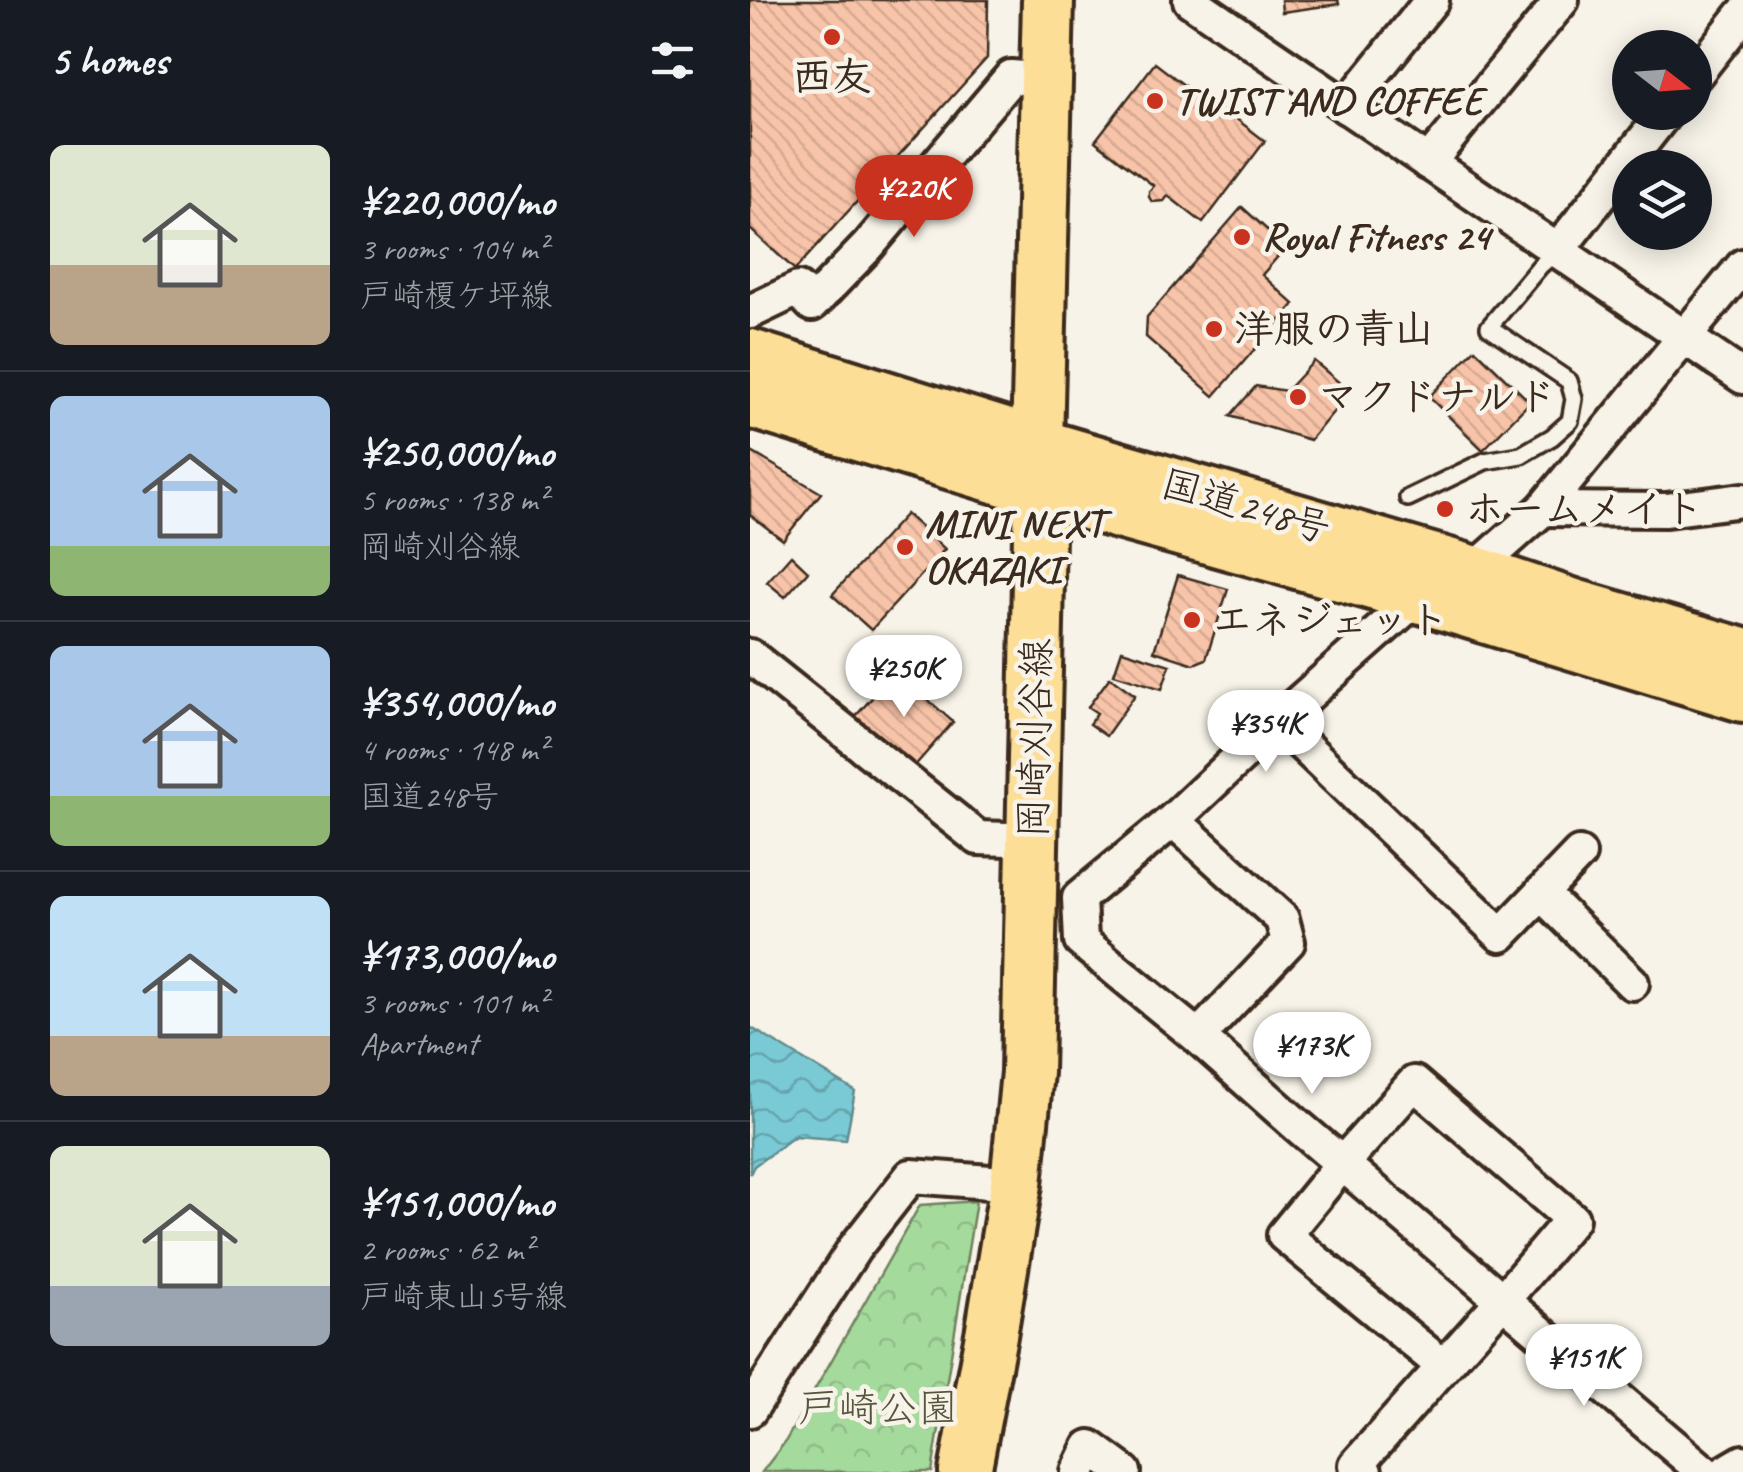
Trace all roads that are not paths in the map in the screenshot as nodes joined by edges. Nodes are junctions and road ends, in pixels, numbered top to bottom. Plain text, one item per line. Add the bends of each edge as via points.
1 (1048, 0) edge
2 (1190, 0) edge
3 (1432, 0) edge
4 (1562, 0) edge
5 (1743, 14) edge
6 (1712, 54) edge
7 (1048, 80) junction
8 (1346, 107) junction
9 (1652, 130) edge
10 (1428, 163) junction
11 (1557, 251) junction
12 (1743, 266) edge
13 (750, 312) edge
14 (1684, 337) junction
15 (750, 356) edge
16 (1743, 378) edge
17 (750, 401) edge
18 (1038, 467) junction
19 (1408, 498) dead end
20 (1743, 500) edge
21 (1544, 509) junction
22 (1472, 572) junction
23 (1420, 596) junction
24 (1743, 655) edge
25 (750, 656) edge
26 (1743, 696) edge
27 (1278, 721) junction
28 (1173, 820) junction
29 (1032, 840) junction
30 (1580, 854) dead end
31 (1540, 894) junction
32 (1632, 982) dead end
33 (1198, 1037) junction
34 (1342, 1164) junction
35 (1016, 1184) junction
36 (1502, 1301) junction
37 (1443, 1366) junction
38 (750, 1410) edge
39 (1743, 1462) edge
40 (965, 1472) edge
41 (1078, 1472) edge
42 (1124, 1472) edge
43 (1365, 1472) edge
44 (1704, 1472) edge
45 (1726, 1472) edge

1 - 7 main road, 岡崎刈谷線
2 - 8 street
3 - 8 street
4 - 10 street
5 - 6 street
7 - 13 street via 1011,77 812,304 798,289
7 - 18 main road, 岡崎刈谷線
8 - 10 street
9 - 11 street
10 - 11 street
11 - 14 street
11 - 19 lane via 1489,327 1569,381 1570,421 1521,455 1485,462
12 - 14 street
14 - 16 street
14 - 21 street
15 - 18 highway, 国道248号
17 - 18 highway, 国道248号
18 - 22 highway, 国道248号
18 - 23 highway, 国道248号
18 - 29 main road, 岡崎刈谷線
20 - 21 street via 1666,510
21 - 22 street
22 - 23 street
22 - 24 highway, 国道248号
23 - 26 highway, 国道248号
23 - 27 street
25 - 29 street via 978,838
27 - 28 street
27 - 31 street via 1500,935
28 - 33 street via 1282,919 1288,942
28 - 33 street via 1079,898 1081,941
29 - 35 main road, 岡崎刈谷線 via 1027,1072
30 - 31 street
31 - 32 street
33 - 34 street
34 - 36 street
34 - 36 street via 1414,1083 1572,1218
34 - 37 street via 1284,1235
35 - 38 street via 911,1176 854,1249
35 - 40 main road, 岡崎刈谷線
36 - 37 street
36 - 44 street
37 - 43 street via 1356,1466
39 - 45 street
41 - 42 street via 1090,1448

